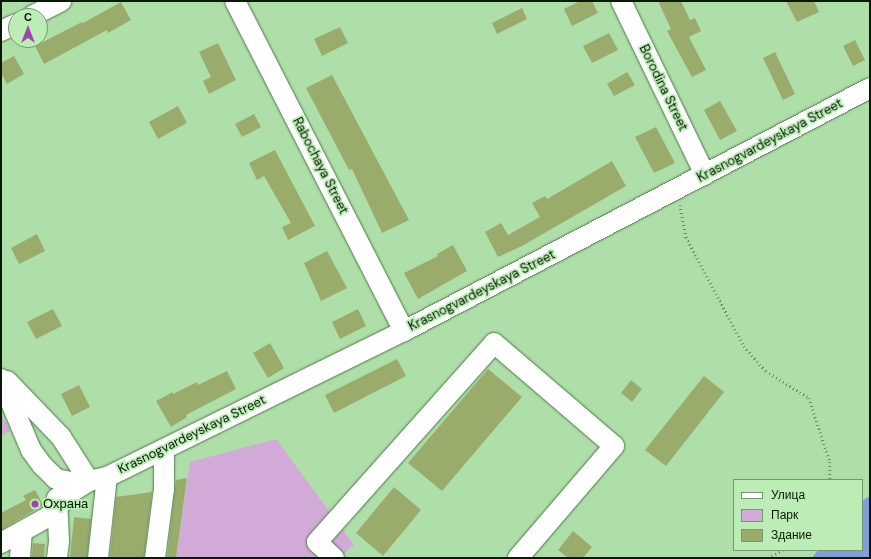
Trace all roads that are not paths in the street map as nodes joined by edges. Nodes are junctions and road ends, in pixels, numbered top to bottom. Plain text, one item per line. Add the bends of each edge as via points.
1 (61, 1) edge
2 (236, 1) edge
3 (622, 1) edge
4 (47, 8) edge
5 (870, 88) edge
6 (705, 176) junction
7 (404, 331) junction
8 (1, 376) edge
9 (1, 379) edge
10 (164, 450) junction
11 (56, 478) junction
12 (98, 479) junction
13 (58, 506) junction
14 (22, 532) junction
15 (1, 543) edge
16 (20, 558) edge
17 (57, 558) edge
18 (98, 558) edge
19 (155, 558) edge
20 (334, 558) edge
21 (518, 558) edge

1 - 4 street
2 - 7 street, Rabochaya Street
3 - 6 street, Borodina Street
5 - 6 street, Krasnogvardeyskaya Street
6 - 7 street, Krasnogvardeyskaya Street
7 - 10 street, Krasnogvardeyskaya Street
8 - 12 street via 61,436
9 - 11 street via 31,450
10 - 12 street, Krasnogvardeyskaya Street
10 - 19 street via 164,489
11 - 12 street via 72,482
11 - 13 street
12 - 13 street, Krasnogvardeyskaya Street via 70,493
12 - 18 street
13 - 14 street, Krasnogvardeyskaya Street via 48,517
13 - 17 street
14 - 15 street, Krasnogvardeyskaya Street
14 - 16 street
20 - 21 street via 317,542 494,343 614,446

